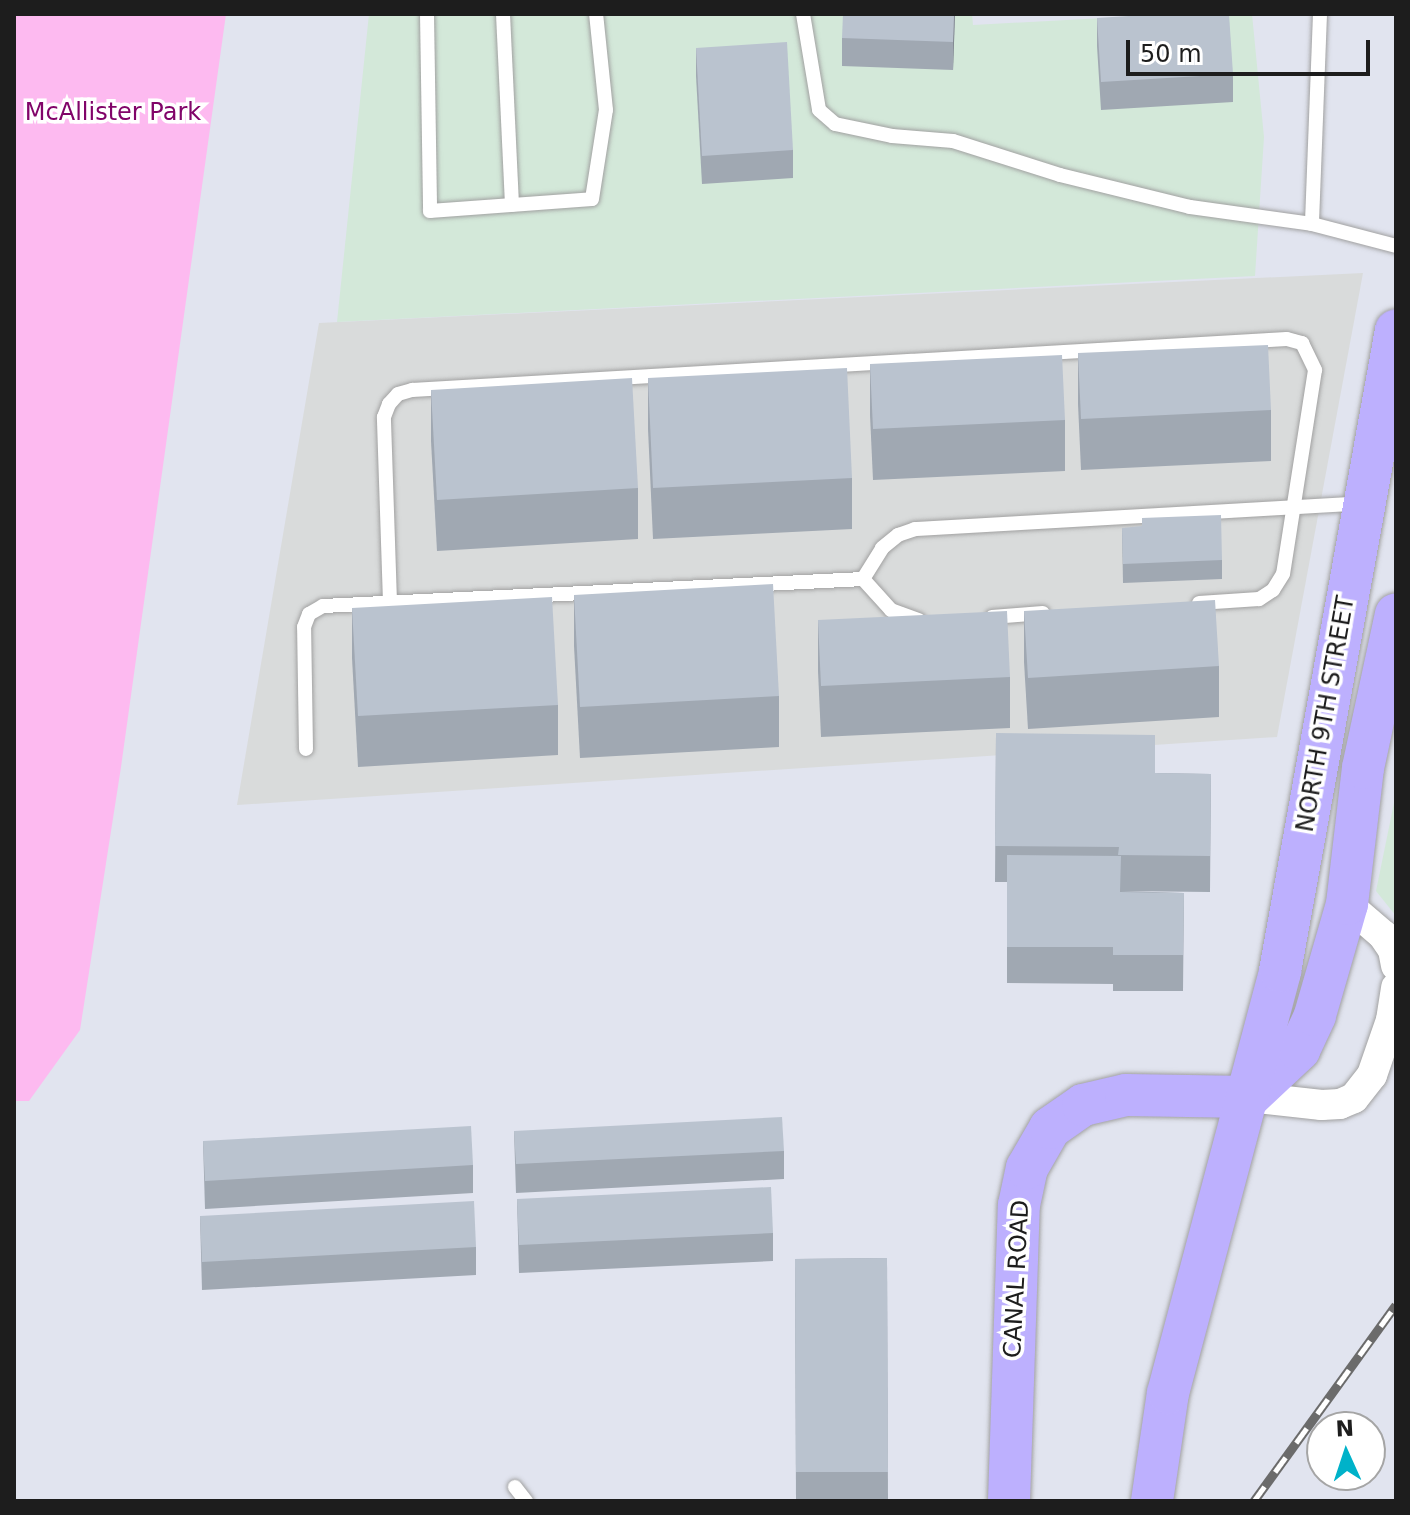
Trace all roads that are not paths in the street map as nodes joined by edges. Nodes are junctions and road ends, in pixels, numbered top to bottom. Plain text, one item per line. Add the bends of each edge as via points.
1 (427, 14) edge
2 (503, 14) edge
3 (596, 14) edge
4 (803, 14) edge
5 (1320, 14) edge
6 (512, 205) junction
7 (1312, 224) junction
8 (1396, 246) edge
9 (1396, 330) edge
10 (1365, 502) junction
11 (1295, 507) junction
12 (863, 579) junction
13 (390, 602) junction
14 (1179, 604) edge
15 (1052, 613) edge
16 (1396, 614) edge
17 (972, 618) edge
18 (940, 620) edge
19 (306, 749) dead end
20 (1347, 904) junction
21 (1396, 966) edge
22 (1396, 987) edge
23 (1249, 1097) junction
24 (515, 1487) dead end
25 (526, 1501) edge
26 (1009, 1501) edge
27 (1152, 1501) edge

1 - 6 lane via 430,211
2 - 6 lane
3 - 6 lane via 606,110 592,199
4 - 7 lane via 819,110 835,124 953,141 1060,175 1190,207
5 - 7 lane
7 - 8 lane
9 - 10 main road, NORTH 9TH STREET
10 - 11 lane
10 - 23 main road, NORTH 9TH STREET via 1280,971
11 - 12 lane via 915,529 882,548
11 - 13 lane via 1315,370 1302,343 1287,339 412,390 398,394 384,417
11 - 14 lane via 1283,574 1273,590 1259,599
12 - 13 lane
12 - 18 lane via 899,614
13 - 19 lane via 323,606 309,614 304,627
15 - 17 lane
16 - 20 main road, NORTH 9TH STREET via 1363,768
20 - 21 street via 1383,935
20 - 23 main road, NORTH 9TH STREET via 1315,1015 1299,1050
22 - 23 street via 1372,1075 1354,1098 1322,1105
23 - 26 main road, CANAL ROAD via 1126,1095 1083,1105 1050,1128 1027,1168 1019,1205
23 - 27 main road, NORTH 9TH STREET via 1168,1393
24 - 25 lane

